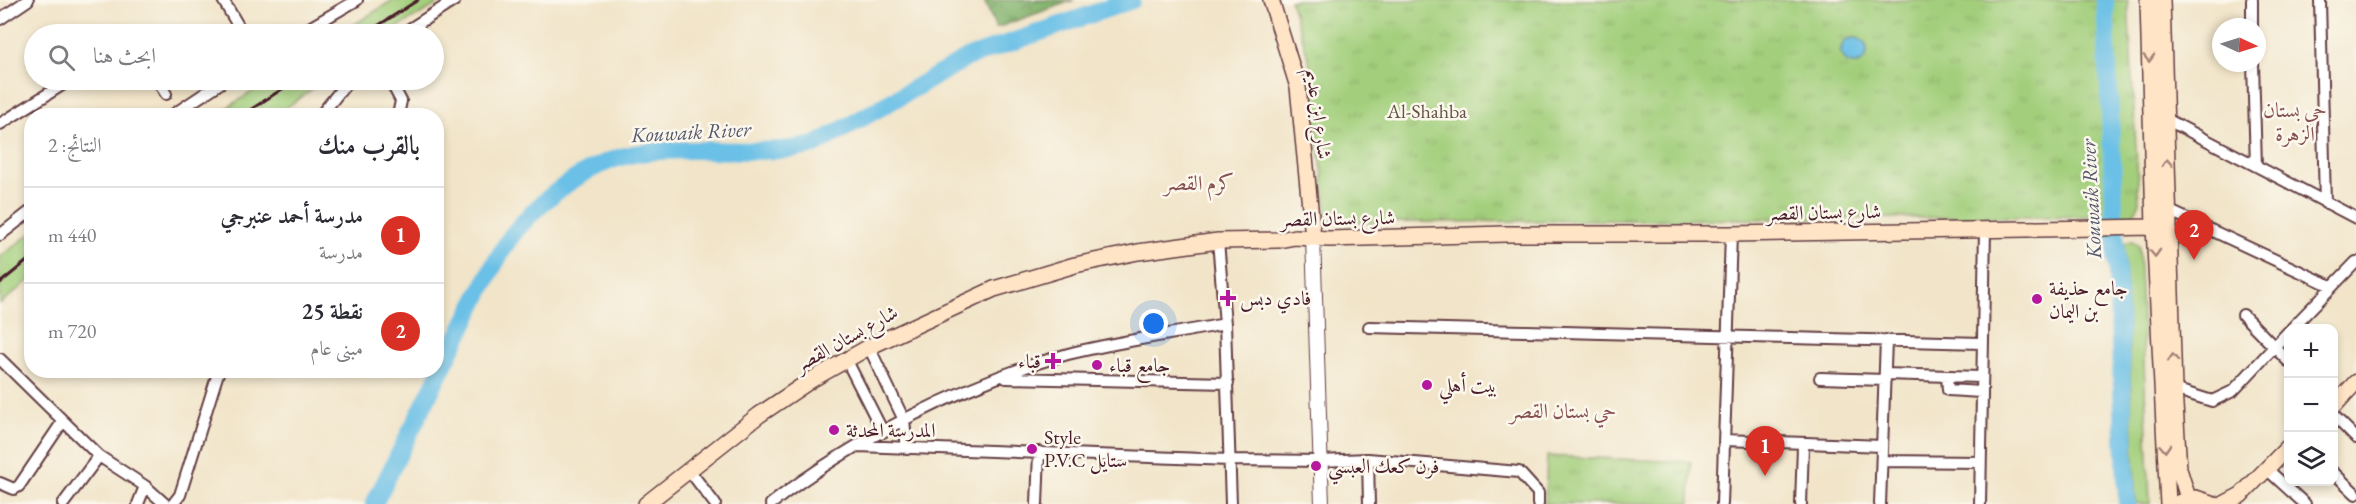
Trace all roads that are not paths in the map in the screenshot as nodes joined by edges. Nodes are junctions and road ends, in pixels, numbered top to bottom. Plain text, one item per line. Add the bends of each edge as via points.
1 (28, 0) edge
2 (222, 0) edge
3 (357, 0) edge
4 (455, 0) edge
5 (1271, 0) edge
6 (2148, 0) edge
7 (2162, 0) edge
8 (2252, 0) edge
9 (2320, 0) edge
10 (344, 3) edge
11 (2252, 18) edge
12 (0, 19) edge
13 (237, 24) edge
14 (313, 24) edge
15 (418, 24) edge
16 (2253, 72) edge
17 (54, 90) edge
18 (163, 90) edge
19 (210, 90) edge
20 (341, 90) edge
21 (395, 90) edge
22 (166, 94) dead end
23 (25, 108) edge
24 (183, 108) edge
25 (326, 108) edge
26 (400, 108) edge
27 (24, 109) edge
28 (2166, 119) junction
29 (0, 124) edge
30 (2256, 166) junction
31 (2325, 203) junction
32 (2168, 210) junction
33 (24, 216) edge
34 (2356, 218) edge
35 (2146, 227) junction
36 (1985, 230) junction
37 (1731, 234) junction
38 (0, 235) edge
39 (1313, 237) junction
40 (1218, 241) junction
41 (2356, 262) edge
42 (2331, 286) junction
43 (2242, 315) dead end
44 (1225, 324) junction
45 (2296, 324) edge
46 (1369, 327) dead end
47 (1727, 337) junction
48 (2284, 338) edge
49 (1886, 340) junction
50 (1982, 343) junction
51 (869, 347) junction
52 (2275, 347) junction
53 (2284, 356) edge
54 (846, 358) junction
55 (0, 359) edge
56 (1947, 376) junction
57 (1885, 377) junction
58 (1981, 377) junction
59 (217, 378) edge
60 (999, 378) junction
61 (1820, 378) dead end
62 (1228, 383) junction
63 (2355, 383) edge
64 (2174, 389) junction
65 (1981, 392) junction
66 (2338, 396) edge
67 (2338, 402) edge
68 (904, 420) junction
69 (2338, 420) edge
70 (63, 422) junction
71 (882, 432) junction
72 (2356, 438) edge
73 (1724, 440) junction
74 (1806, 443) junction
75 (858, 446) junction
76 (1882, 446) junction
77 (908, 449) junction
78 (1039, 452) junction
79 (2284, 452) edge
80 (99, 456) junction
81 (2284, 457) edge
82 (1368, 459) junction
83 (1230, 460) junction
84 (1320, 461) junction
85 (1882, 461) junction
86 (1980, 462) junction
87 (689, 470) junction
88 (2270, 472) junction
89 (2338, 477) edge
90 (0, 483) edge
91 (145, 486) junction
92 (2356, 494) edge
93 (2183, 501) edge
94 (63, 504) edge
95 (138, 504) edge
96 (165, 504) edge
97 (173, 504) edge
98 (646, 504) edge
99 (715, 504) edge
100 (771, 504) edge
101 (1037, 504) edge
102 (1231, 504) edge
103 (1322, 504) edge
104 (1369, 504) edge
105 (1538, 504) edge
106 (1722, 504) edge
107 (1801, 504) edge
108 (1880, 504) edge
109 (1980, 504) edge
110 (2168, 504) edge
111 (2214, 504) edge
112 (2224, 504) edge
113 (2239, 504) edge
114 (2305, 504) edge

1 - 12 street
2 - 13 street
3 - 10 street
4 - 15 street
5 - 39 main road, شارع ابن عديم via 1298,87
6 -> 35 main road
7 - 28 main road
8 - 11 street
9 - 31 street
10 - 14 street
16 - 30 street
17 - 23 street
18 - 22 street
19 - 24 street
20 - 25 street
21 - 26 street via 401,101
27 - 29 street
28 - 30 street
32 -> 28 main road
30 - 31 street
31 - 34 street
32 - 42 street
64 -> 32 main road
33 - 38 street
35 - 36 main road, شارع بستان القصر
35 -> 110 main road
36 - 37 main road, شارع بستان القصر
36 - 50 street
37 - 39 main road, شارع بستان القصر via 1504,234 1329,240
37 - 47 street
39 - 40 main road, شارع بستان القصر
39 - 84 street
40 - 44 street
40 - 51 main road, شارع بستان القصر via 1138,252 1027,279 983,294
41 - 42 street
42 - 45 street
43 - 52 street
44 - 60 street via 1067,354
44 - 62 street
46 - 47 street
47 - 49 street
47 - 73 street
48 - 52 street
49 - 50 street
49 - 57 street
50 - 58 street
51 - 54 main road, شارع بستان القصر
51 - 68 street
52 - 53 street
52 - 64 street via 2233,391 2212,401
54 - 71 street
54 - 87 main road, شارع بستان القصر via 759,415
55 - 70 street
56 - 57 street
56 - 58 street
56 - 65 street via 1948,390
57 - 61 street
57 - 76 street
58 - 65 street
59 - 97 street via 180,495
60 - 62 street
60 - 68 street
62 - 83 street
63 - 66 main road
63 - 67 main road
64 - 93 main road
65 - 86 street
68 - 71 street
68 - 77 street
69 - 72 street
70 - 80 street
70 - 90 street via 19,486 14,489
71 - 75 street
73 - 74 street
73 - 106 street
74 - 76 street
74 - 107 street
75 - 77 street
75 - 100 street
76 - 85 street
77 - 78 street
78 - 83 street
78 - 101 street
79 - 112 main road via 2241,495
80 - 91 street
80 - 94 street
81 - 88 main road
82 - 84 street
82 - 104 street
82 - 105 street via 1519,472 1538,493
83 - 84 street
83 - 102 street
84 - 103 street
85 - 86 street
85 - 108 street
86 - 109 street
87 - 98 main road, شارع بستان القصر
87 - 99 street
88 - 113 main road
88 - 114 street
89 - 92 street
91 - 95 street
91 - 96 street
93 - 111 main road via 2204,499

